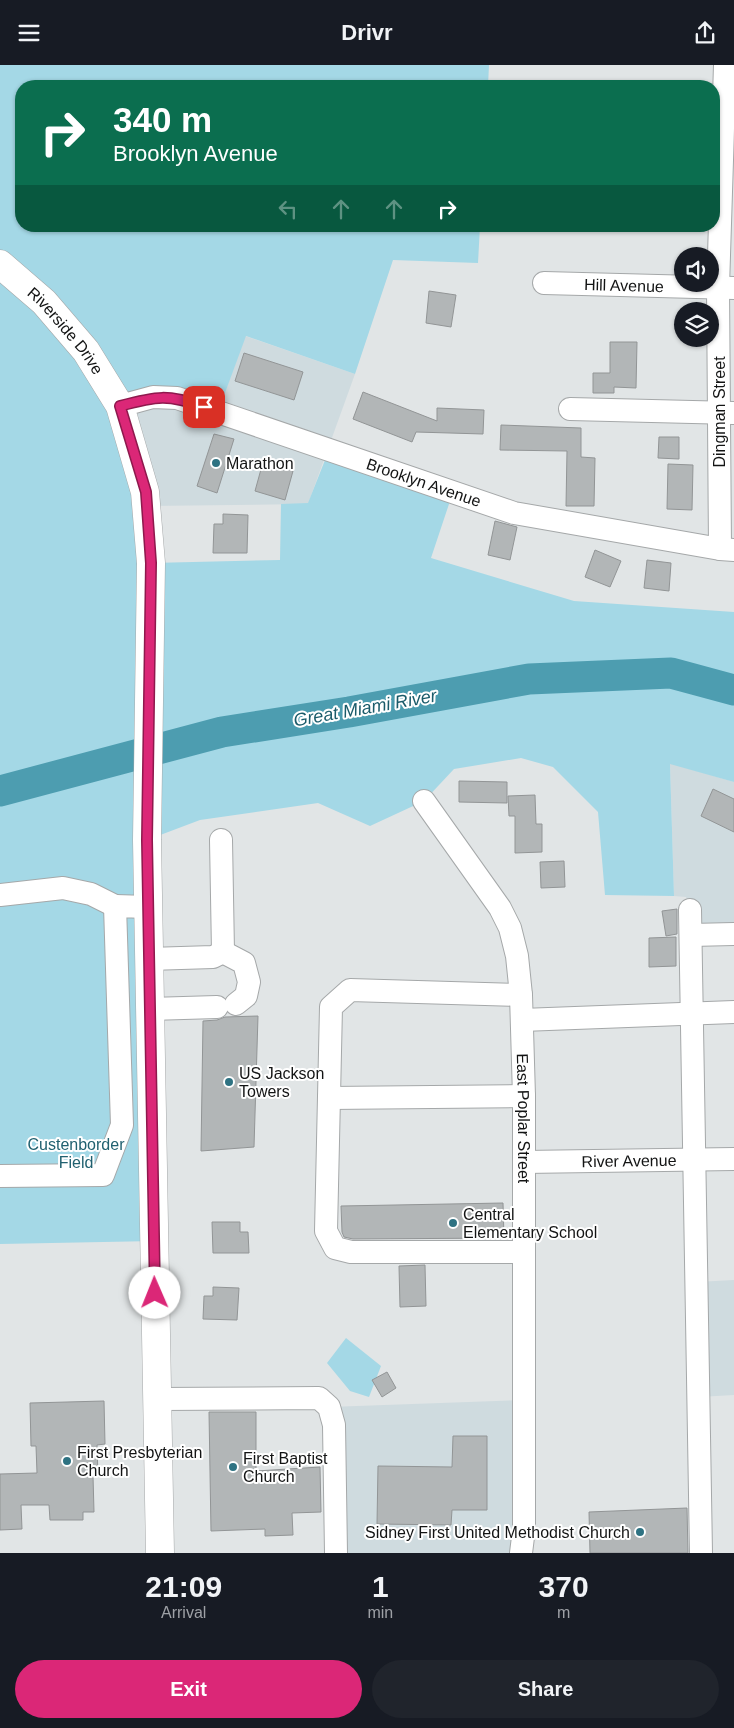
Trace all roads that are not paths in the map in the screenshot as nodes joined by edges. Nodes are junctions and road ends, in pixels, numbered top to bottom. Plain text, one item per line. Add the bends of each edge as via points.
1 (725, 65) edge
2 (0, 264) edge
3 (544, 283) dead end
4 (726, 287) edge
5 (120, 406) junction
6 (570, 409) dead end
7 (726, 413) edge
8 (727, 549) edge
9 (424, 801) dead end
10 (221, 840) dead end
11 (0, 895) edge
12 (115, 906) junction
13 (148, 907) junction
14 (690, 910) dead end
15 (734, 934) edge
16 (690, 935) junction
17 (223, 952) junction
18 (149, 959) junction
19 (521, 995) junction
20 (150, 1009) junction
21 (734, 1013) edge
22 (693, 1014) junction
23 (522, 1020) junction
24 (524, 1096) junction
25 (329, 1098) junction
26 (734, 1159) edge
27 (695, 1160) junction
28 (524, 1162) junction
29 (0, 1176) edge
30 (524, 1252) junction
31 (157, 1399) junction
32 (160, 1553) edge
33 (336, 1553) edge
34 (521, 1553) edge
35 (701, 1553) edge

1 - 4 street, Dingman Street
2 - 5 main road, Riverside Drive via 44,302 80,344
3 - 4 street, Hill Avenue
4 - 7 street, Dingman Street
5 - 8 street, Brooklyn Avenue via 153,397 177,398 514,513
5 - 13 main road, Riverside Drive via 146,492 151,563
6 - 7 street
7 - 8 street, Dingman Street
9 - 19 street, East Poplar Street via 500,908 510,928
10 - 17 street
11 - 12 street via 63,888 91,895
12 - 13 street
12 - 29 street via 122,1125 103,1175
13 - 18 main road, Riverside Drive
14 - 16 street
15 - 16 street
16 - 22 street
17 - 18 street via 213,957
17 - 20 street via 244,963 249,982 246,996 226,1006
18 - 20 main road, Riverside Drive
19 - 23 street, East Poplar Street
19 - 25 street via 350,990 331,1007
20 - 31 main road, Riverside Drive
21 - 22 street
22 - 23 street
22 - 27 street
23 - 24 street, East Poplar Street
24 - 25 street
24 - 28 street, East Poplar Street
25 - 30 street via 326,1231 335,1248 351,1252
26 - 27 street, River Avenue
27 - 28 street, River Avenue
27 - 35 street
28 - 30 street, East Poplar Street
30 - 34 street, East Poplar Street via 524,1529
31 - 32 main road, Riverside Drive
31 - 33 street via 319,1398 328,1407 334,1425

